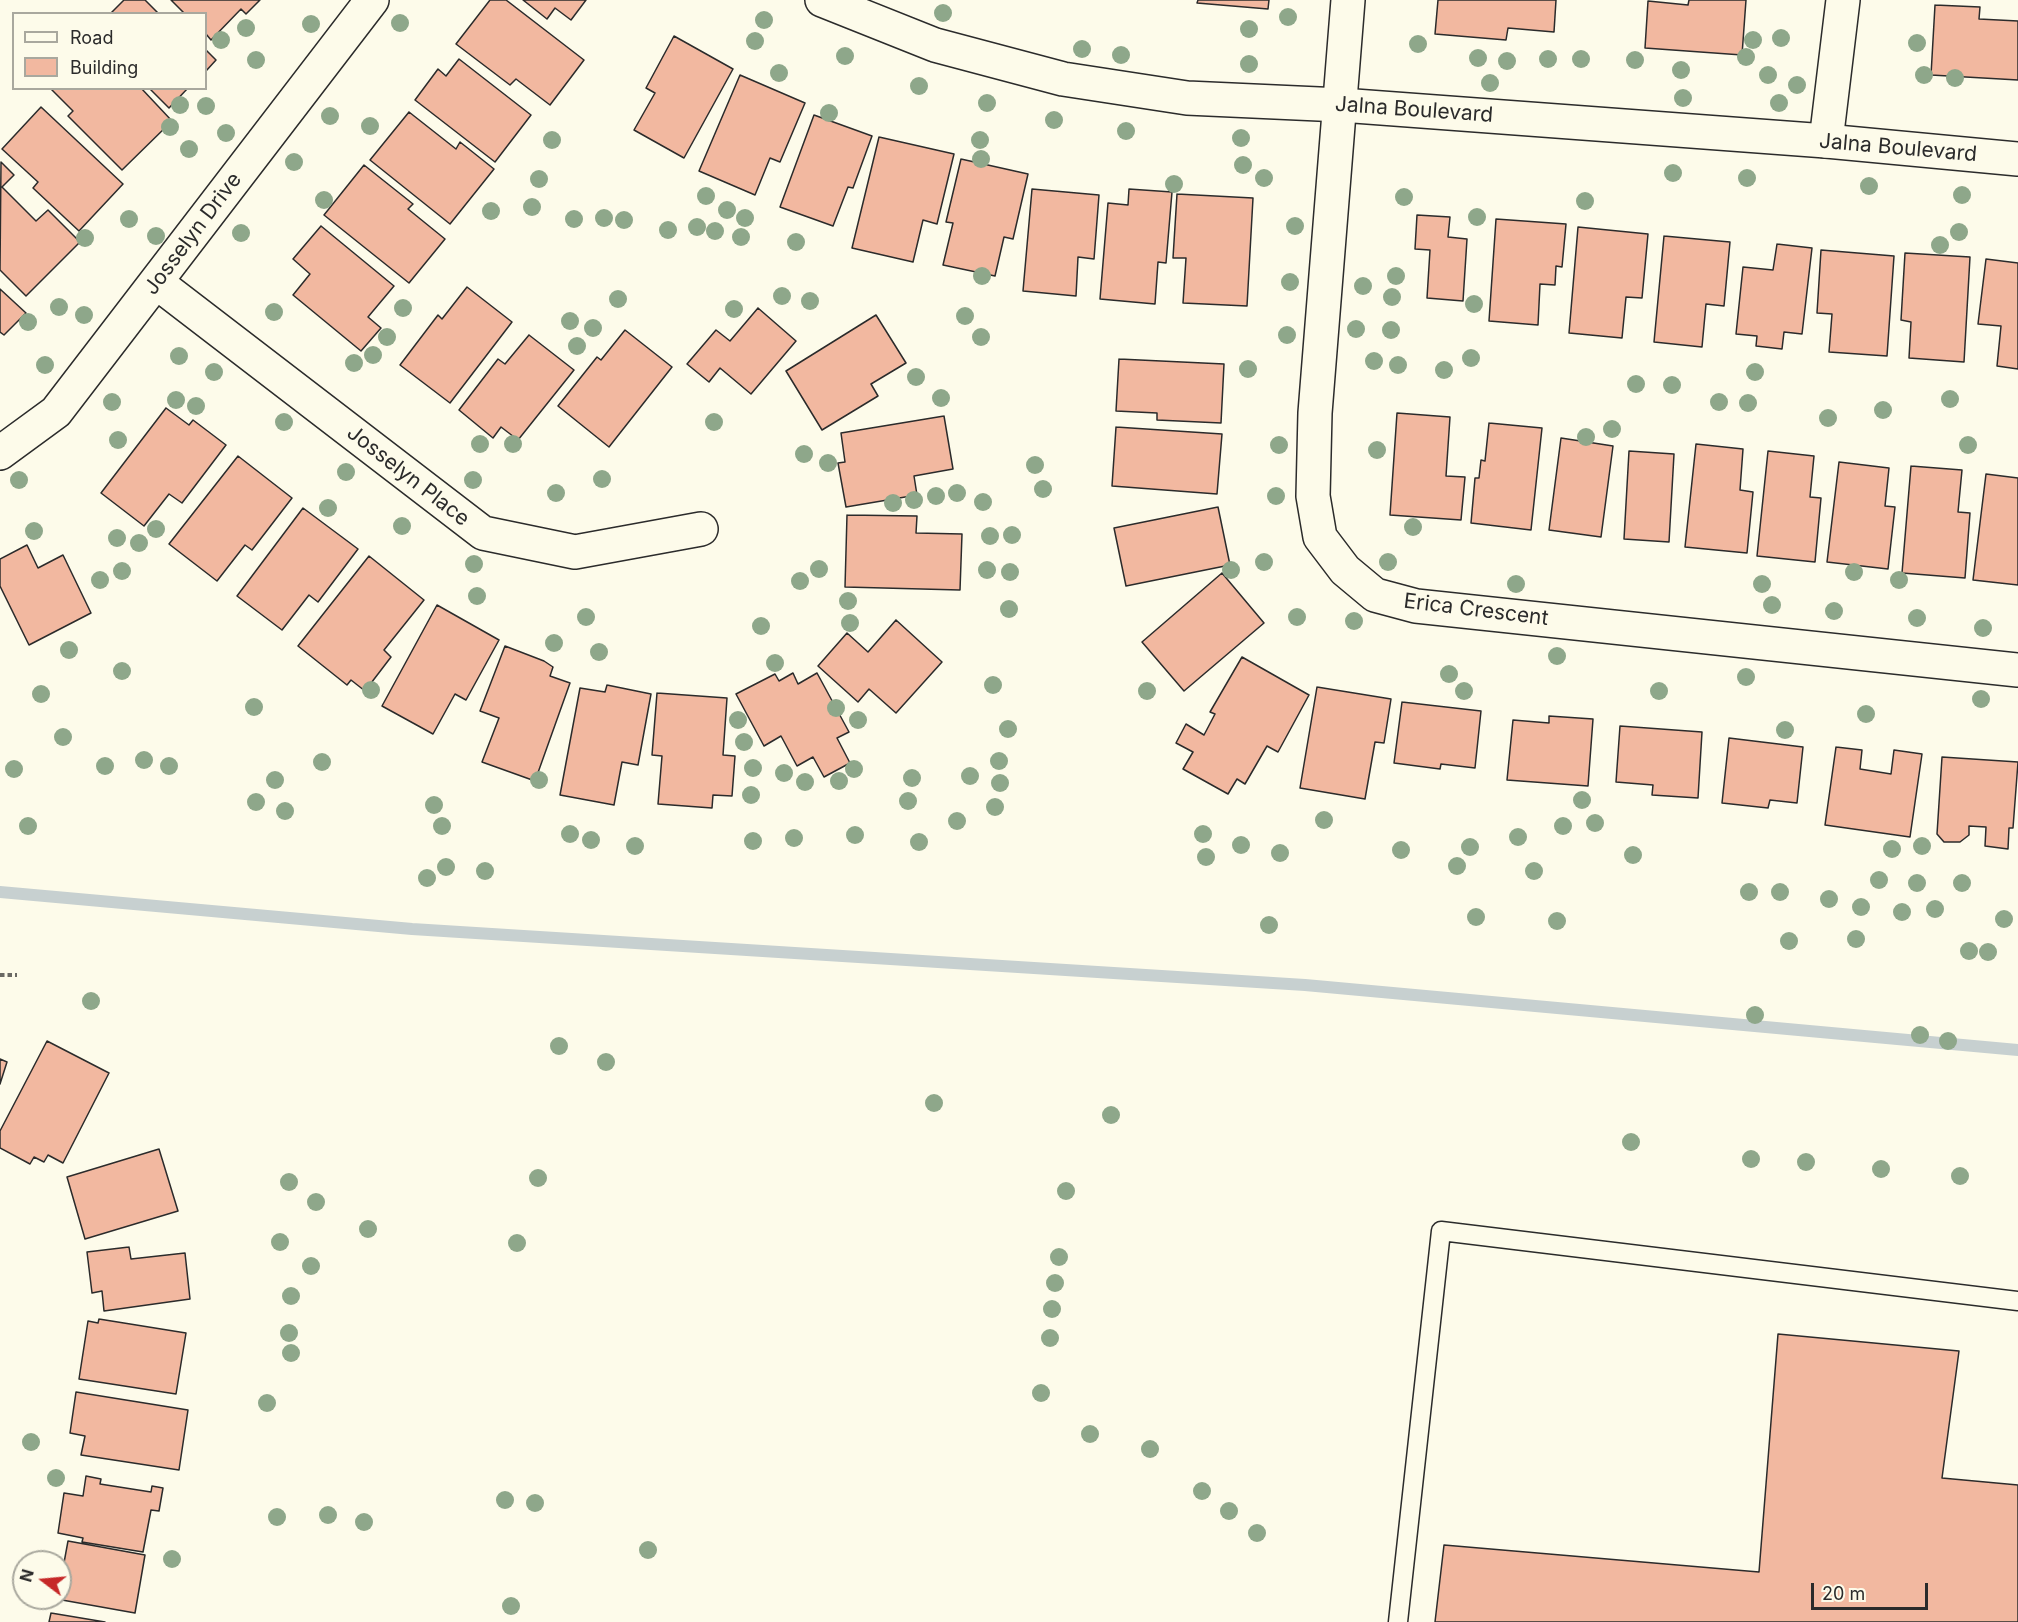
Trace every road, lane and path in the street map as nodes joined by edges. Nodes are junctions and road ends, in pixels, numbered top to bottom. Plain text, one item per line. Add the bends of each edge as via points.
1 (372, 0) edge
2 (822, 0) edge
3 (1348, 0) edge
4 (1843, 0) edge
5 (1341, 105) junction
6 (1826, 141) junction
7 (2018, 159) edge
8 (156, 282) junction
9 (0, 453) edge
10 (701, 529) dead end
11 (2018, 670) edge
12 (0, 975) edge
13 (17, 975) dead end
14 (2018, 1301) edge
15 (1398, 1622) edge

1 - 8 street, Josselyn Drive
2 - 5 street, Jalna Boulevard via 935,45 1063,79 1187,98
3 - 5 street, Erica Crescent
4 - 6 street
5 - 6 street, Jalna Boulevard
5 - 11 street, Erica Crescent via 1315,412 1313,496 1320,537 1345,570 1375,595 1416,606
6 - 7 street, Jalna Boulevard
8 - 9 street, Josselyn Drive via 56,412
8 - 10 street, Josselyn Place via 483,533 575,552
12 - 13 path
14 - 15 lane via 1441,1231

